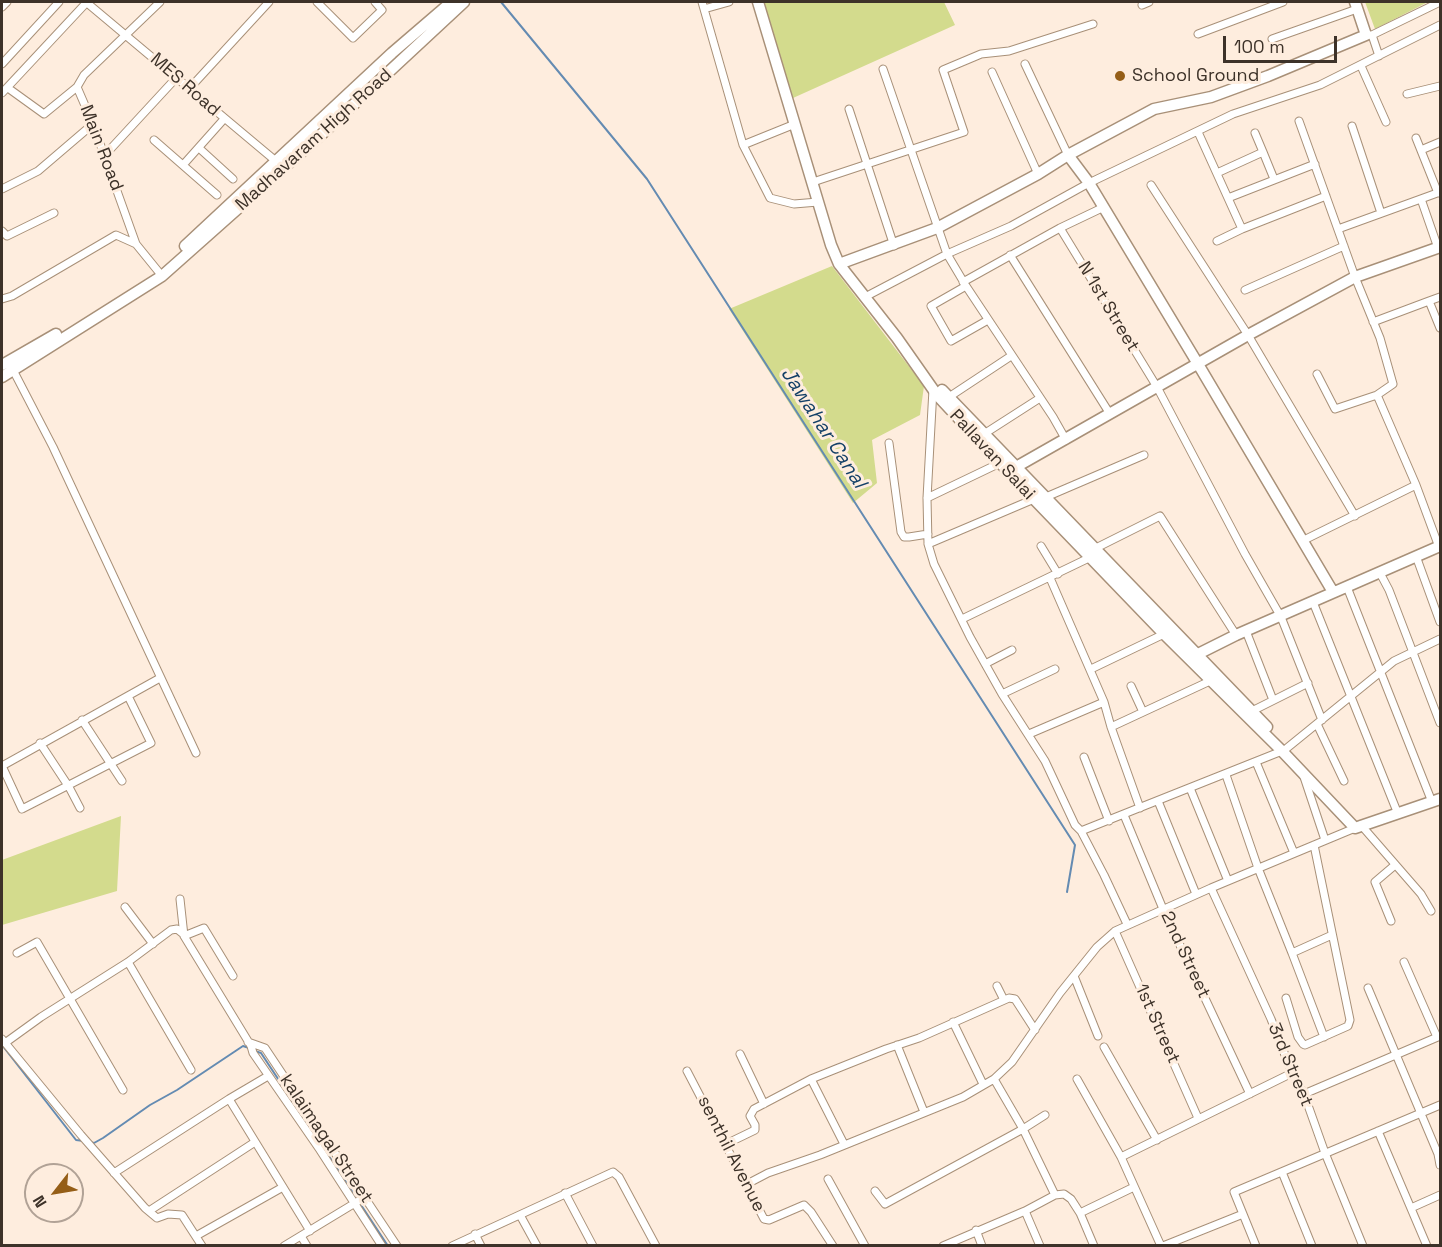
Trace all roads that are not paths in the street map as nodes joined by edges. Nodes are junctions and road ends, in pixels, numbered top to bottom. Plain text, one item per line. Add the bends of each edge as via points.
1 (7, 2) edge
2 (59, 2) edge
3 (87, 2) edge
4 (159, 2) edge
5 (269, 2) edge
6 (317, 2) edge
7 (375, 2) edge
8 (729, 2) edge
9 (758, 2) edge
10 (1283, 2) edge
11 (1440, 2) edge
12 (455, 4) edge
13 (703, 5) edge
14 (1356, 5) edge
15 (2, 7) edge
16 (1093, 24) dead end
17 (1440, 24) edge
18 (125, 34) junction
19 (1198, 34) dead end
20 (1369, 35) junction
21 (1272, 39) dead end
22 (1379, 56) junction
23 (1025, 63) dead end
24 (2, 64) edge
25 (1361, 66) junction
26 (882, 69) dead end
27 (992, 72) dead end
28 (177, 77) junction
29 (1440, 86) edge
30 (77, 87) junction
31 (189, 89) junction
32 (5, 90) edge
33 (1407, 94) dead end
34 (849, 109) dead end
35 (224, 119) junction
36 (1299, 121) dead end
37 (1386, 122) dead end
38 (93, 124) junction
39 (795, 124) junction
40 (1352, 126) dead end
41 (1198, 132) junction
42 (1255, 134) dead end
43 (1416, 138) dead end
44 (154, 140) dead end
45 (1440, 142) edge
46 (743, 145) junction
47 (199, 148) junction
48 (1421, 150) junction
49 (911, 151) junction
50 (1263, 152) junction
51 (1068, 155) junction
52 (104, 156) junction
53 (1315, 164) junction
54 (183, 165) junction
55 (279, 165) junction
56 (868, 165) junction
57 (1217, 173) junction
58 (1038, 174) junction
59 (233, 179) dead end
60 (1274, 179) junction
61 (813, 182) junction
62 (1089, 183) junction
63 (1151, 185) dead end
64 (2, 189) edge
65 (1439, 192) edge
66 (217, 195) dead end
67 (1326, 196) junction
68 (1228, 198) junction
69 (1421, 199) junction
70 (818, 202) junction
71 (1102, 208) junction
72 (54, 213) dead end
73 (1381, 213) junction
74 (937, 228) junction
75 (1060, 228) junction
76 (1242, 229) junction
77 (1338, 229) junction
78 (2, 231) edge
79 (1217, 241) dead end
80 (136, 244) junction
81 (894, 246) junction
82 (1344, 246) junction
83 (1439, 247) edge
84 (947, 254) junction
85 (1010, 255) junction
86 (839, 264) junction
87 (160, 274) junction
88 (1355, 277) junction
89 (964, 284) junction
90 (1245, 290) dead end
91 (865, 297) junction
92 (1440, 297) edge
93 (2, 299) edge
94 (1429, 301) junction
95 (988, 320) junction
96 (1373, 322) junction
97 (1440, 328) edge
98 (1248, 335) junction
99 (1011, 356) junction
100 (1198, 364) junction
101 (7, 366) edge
102 (1317, 374) dead end
103 (2, 377) edge
104 (933, 387) junction
105 (1157, 387) junction
106 (1377, 394) junction
107 (949, 397) junction
108 (1040, 398) junction
109 (1110, 414) junction
110 (984, 434) junction
111 (1066, 440) junction
112 (889, 443) dead end
113 (1144, 455) dead end
114 (1000, 463) junction
115 (1016, 467) junction
116 (1416, 485) junction
117 (1046, 497) junction
118 (927, 498) junction
119 (1034, 499) junction
120 (1355, 516) junction
121 (928, 534) junction
122 (1304, 540) junction
123 (928, 544) junction
124 (1041, 546) dead end
125 (1440, 546) edge
126 (1094, 553) junction
127 (1416, 556) junction
128 (1380, 573) junction
129 (1058, 574) junction
130 (1050, 578) junction
131 (1347, 587) junction
132 (1333, 592) junction
133 (1313, 602) junction
134 (1281, 617) junction
135 (962, 619) junction
136 (1440, 622) edge
137 (1241, 633) junction
138 (1164, 634) junction
139 (1440, 639) edge
140 (1012, 650) dead end
141 (1413, 651) junction
142 (1198, 654) junction
143 (985, 664) junction
144 (1055, 669) dead end
145 (1091, 669) junction
146 (1382, 672) junction
147 (160, 678) junction
148 (1210, 681) junction
149 (1308, 683) junction
150 (1131, 686) dead end
151 (1002, 694) junction
152 (128, 696) junction
153 (1352, 698) junction
154 (1273, 700) junction
155 (1104, 702) junction
156 (1252, 711) junction
157 (1143, 712) junction
158 (82, 720) junction
159 (1320, 722) junction
160 (1440, 723) edge
161 (1111, 727) junction
162 (1029, 734) junction
163 (40, 744) junction
164 (1285, 750) junction
165 (196, 753) dead end
166 (1084, 757) dead end
167 (1256, 762) junction
168 (109, 764) junction
169 (2, 766) edge
170 (1302, 772) junction
171 (1226, 775) junction
172 (1344, 781) dead end
173 (122, 782) dead end
174 (69, 787) junction
175 (1191, 788) junction
176 (1436, 800) edge
177 (1158, 801) junction
178 (80, 808) dead end
179 (1140, 808) junction
180 (1398, 814) junction
181 (1124, 815) junction
182 (1109, 820) junction
183 (1358, 826) junction
184 (1081, 831) junction
185 (1325, 840) junction
186 (1314, 845) junction
187 (1294, 853) junction
188 (1395, 865) junction
189 (1258, 868) junction
190 (1228, 881) junction
191 (1211, 888) junction
192 (1196, 894) junction
193 (180, 899) dead end
194 (125, 906) dead end
195 (1163, 909) junction
196 (1431, 911) dead end
197 (1391, 921) dead end
198 (1126, 924) junction
199 (1115, 931) junction
200 (183, 934) junction
201 (1332, 935) junction
202 (153, 944) junction
203 (17, 953) dead end
204 (1292, 953) junction
205 (128, 962) junction
206 (1404, 962) dead end
207 (233, 976) dead end
208 (1074, 976) junction
209 (997, 986) dead end
210 (1368, 988) dead end
211 (1286, 998) dead end
212 (70, 999) junction
213 (1004, 1000) junction
214 (954, 1022) junction
215 (1035, 1030) junction
216 (1098, 1036) dead end
217 (1439, 1036) edge
218 (1324, 1037) junction
219 (3, 1041) edge
220 (897, 1045) junction
221 (250, 1047) junction
222 (1104, 1047) dead end
223 (740, 1054) dead end
224 (1396, 1055) junction
225 (191, 1070) dead end
226 (687, 1071) dead end
227 (1292, 1073) junction
228 (268, 1076) junction
229 (811, 1079) junction
230 (994, 1079) junction
231 (1077, 1079) dead end
232 (983, 1084) junction
233 (123, 1090) dead end
234 (1250, 1094) junction
235 (1304, 1094) junction
236 (229, 1099) junction
237 (764, 1104) junction
238 (1440, 1106) edge
239 (924, 1113) junction
240 (1420, 1114) junction
241 (1045, 1115) dead end
242 (1198, 1118) junction
243 (1023, 1129) junction
244 (1378, 1131) junction
245 (1157, 1140) junction
246 (255, 1142) junction
247 (726, 1144) junction
248 (844, 1144) junction
249 (1325, 1153) junction
250 (1121, 1157) junction
251 (1440, 1165) edge
252 (1282, 1172) junction
253 (114, 1173) junction
254 (828, 1179) dead end
255 (747, 1184) junction
256 (283, 1187) junction
257 (1134, 1187) junction
258 (875, 1191) dead end
259 (565, 1194) junction
260 (1440, 1195) edge
261 (1055, 1196) junction
262 (365, 1198) junction
263 (355, 1204) junction
264 (1411, 1208) junction
265 (148, 1211) junction
266 (1025, 1211) junction
267 (1080, 1213) junction
268 (1243, 1214) junction
269 (520, 1215) junction
270 (976, 1230) junction
271 (310, 1231) junction
272 (475, 1234) junction
273 (196, 1236) junction
274 (301, 1236) junction
275 (202, 1245) edge
276 (284, 1245) edge
277 (308, 1245) edge
278 (382, 1245) edge
279 (397, 1245) edge
280 (452, 1245) edge
281 (481, 1245) edge
282 (537, 1245) edge
283 (594, 1245) edge
284 (656, 1245) edge
285 (833, 1245) edge
286 (865, 1245) edge
287 (943, 1245) edge
288 (982, 1245) edge
289 (1040, 1245) edge
290 (1094, 1245) edge
291 (1162, 1245) edge
292 (1256, 1245) edge
293 (1312, 1245) edge
294 (1363, 1245) edge
295 (1427, 1245) edge

1 - 15 street
2 - 24 street
3 - 18 street, MES Road
3 - 32 street
4 - 18 street, Main Road
5 - 31 street
6 - 7 street via 353,38 382,10
8 - 13 street
9 - 39 street, Pallavan Salai
10 - 19 street
11 - 20 street
12 - 55 street, Madhavaram High Road
13 - 46 street
14 - 20 street
14 - 21 street
16 - 49 street via 1009,51 981,54 943,70 964,132
17 - 22 street
18 - 28 street, MES Road
18 - 30 street, Main Road
20 - 22 street
20 - 51 street via 1211,96 1154,109
22 - 25 street
23 - 51 street
25 - 37 street
25 - 41 street via 1320,85 1233,114
26 - 49 street
27 - 58 street
28 - 31 street, MES Road
28 - 52 street
29 - 33 street
30 - 32 street via 44,114
30 - 38 street, Main Road
31 - 35 street, MES Road
34 - 56 street
35 - 47 street
35 - 55 street, MES Road
36 - 53 street
38 - 52 street, Main Road
38 - 64 street via 38,171
39 - 46 street
39 - 61 street, Pallavan Salai
40 - 73 street
41 - 57 street
41 - 62 street
42 - 50 street
43 - 48 street
44 - 54 street
45 - 48 street
46 - 70 street via 770,198 794,204
47 - 54 street
47 - 59 street
48 - 65 street
49 - 56 street
49 - 74 street
50 - 57 street
50 - 60 street
51 - 58 street
51 - 62 street
52 - 80 street, Main Road
53 - 60 street
53 - 67 street
54 - 66 street
55 - 87 street, Madhavaram High Road
56 - 61 street
56 - 81 street
57 - 68 street
58 - 74 street
60 - 68 street
61 - 70 street, Pallavan Salai
62 - 71 street
62 - 84 street via 1011,226
63 - 98 street
65 - 69 street
67 - 76 street
67 - 77 street
68 - 76 street
69 - 73 street
69 - 83 street
70 - 86 street, Pallavan Salai
71 - 75 street
71 - 100 street
72 - 78 street via 7,236
73 - 77 street
74 - 81 street
74 - 84 street
75 - 85 street
75 - 105 street, N 1st Street
76 - 79 street
77 - 82 street
80 - 87 street, Main Road
80 - 93 street via 116,235
81 - 86 street
82 - 88 street
82 - 90 street
83 - 88 street
84 - 89 street
84 - 91 street
85 - 89 street
85 - 109 street
86 - 91 street, Pallavan Salai
87 - 101 street, Madhavaram High Road
88 - 96 street
88 - 98 street
89 - 95 street
89 - 95 street via 931,306 951,341
91 - 104 street, Pallavan Salai
92 - 94 street
94 - 96 street
94 - 97 street
95 - 99 street
96 - 106 street via 1393,384
98 - 100 street
98 - 120 street
99 - 107 street
99 - 108 street
100 - 105 street
100 - 122 street
101 - 103 street, Madhavaram High Road
101 - 147 street via 53,447
102 - 106 street via 1335,409
104 - 107 street
104 - 114 street, Pallavan Salai
104 - 118 street
105 - 109 street
105 - 134 street, N 1st Street
106 - 116 street
107 - 110 street
108 - 110 street
108 - 111 street
109 - 111 street
110 - 115 street
111 - 115 street
112 - 121 street via 901,532 904,537
113 - 117 street
114 - 118 street
114 - 119 street, Pallavan Salai
115 - 117 street
116 - 120 street
116 - 125 street
117 - 126 street
118 - 121 street
119 - 123 street
119 - 126 street, Pallavan Salai
120 - 122 street
121 - 123 street
122 - 132 street
123 - 135 street
124 - 129 street
125 - 127 street
126 - 129 street
126 - 137 street via 1160,516
126 - 138 street, Pallavan Salai
126 - 142 street
127 - 128 street
127 - 136 street
128 - 131 street
128 - 141 street
129 - 130 street
130 - 135 street
130 - 145 street
131 - 132 street
131 - 146 street
132 - 133 street
133 - 134 street
133 - 153 street
134 - 137 street
134 - 149 street, N 1st Street
135 - 143 street
137 - 142 street
137 - 154 street
138 - 145 street
138 - 148 street, Pallavan Salai
139 - 141 street
140 - 143 street
141 - 146 street
141 - 160 street
142 - 156 street
143 - 151 street
144 - 151 street
145 - 155 street
146 - 153 street
146 - 176 street
147 - 152 street
147 - 165 street
148 - 157 street
148 - 164 street, Pallavan Salai
149 - 154 street
149 - 159 street, N 1st Street
150 - 157 street
151 - 162 street
152 - 158 street
152 - 168 street via 151,743
153 - 159 street
153 - 180 street
154 - 156 street
155 - 161 street
155 - 162 street
156 - 164 street
157 - 161 street
158 - 163 street
158 - 168 street
159 - 164 street
159 - 172 street, N 1st Street
161 - 179 street
162 - 184 street
163 - 169 street
163 - 174 street
164 - 167 street
164 - 170 street, Pallavan Salai
164 - 183 street
166 - 182 street
167 - 171 street
167 - 187 street
168 - 173 street
168 - 174 street
169 - 174 street via 22,809
170 - 183 street, Pallavan Salai
170 - 185 street
171 - 175 street
171 - 189 street
174 - 178 street
175 - 177 street
175 - 190 street
176 - 180 street
177 - 179 street
177 - 192 street
179 - 181 street
180 - 183 street
181 - 182 street
181 - 195 street, 2nd Street
182 - 184 street
183 - 185 street
183 - 188 street
184 - 198 street
185 - 186 street
186 - 187 street
186 - 201 street
187 - 189 street
188 - 196 street
188 - 197 street via 1375,882
189 - 190 street
189 - 204 street
190 - 191 street
191 - 192 street
191 - 227 street, 3rd Street
192 - 195 street
193 - 200 street
194 - 202 street
195 - 198 street
195 - 234 street, 2nd Street
198 - 199 street
199 - 208 street
199 - 242 street, 1st Street
200 - 202 street via 171,930
200 - 207 street via 204,928
200 - 221 street, kalaimagal Street
201 - 204 street
201 - 218 street via 1350,1020 1344,1029
202 - 205 street
203 - 212 street via 37,942
204 - 218 street
205 - 212 street
205 - 225 street
206 - 217 street
208 - 215 street
208 - 216 street
209 - 213 street
210 - 224 street
211 - 218 street via 1300,1042 1305,1045
212 - 219 street
212 - 233 street
213 - 214 street
213 - 215 street via 1015,999
214 - 220 street
214 - 232 street
215 - 230 street
217 - 224 street
219 - 253 street
220 - 229 street
220 - 239 street
221 - 228 street, kalaimagal Street
221 - 262 street, kalaimagal Street via 265,1048
222 - 245 street
223 - 237 street
224 - 235 street
224 - 240 street
226 - 247 street, senthil Avenue
227 - 234 street
227 - 235 street, 3rd Street
228 - 236 street
228 - 263 street, kalaimagal Street
229 - 237 street
229 - 248 street
230 - 232 street
230 - 243 street
231 - 250 street
232 - 239 street
234 - 242 street
235 - 249 street, 3rd Street
236 - 246 street
236 - 253 street
237 - 247 street via 751,1111 755,1130
238 - 240 street
239 - 248 street
240 - 244 street
240 - 251 street
241 - 243 street
242 - 245 street
243 - 258 street via 885,1204
243 - 261 street
244 - 249 street
244 - 264 street
245 - 250 street
246 - 256 street
246 - 265 street
247 - 255 street, senthil Avenue
248 - 255 street
249 - 252 street
249 - 294 street, 3rd Street
250 - 257 street
252 - 268 street via 1234,1192
252 - 293 street
253 - 265 street
254 - 286 street
255 - 285 street, senthil Avenue via 764,1219 804,1205
256 - 271 street
256 - 273 street
257 - 267 street
257 - 291 street
259 - 269 street
259 - 283 street
259 - 284 street via 613,1172
260 - 264 street
261 - 266 street
261 - 267 street via 1064,1194
262 - 263 street
262 - 279 street, kalaimagal Street
263 - 271 street
263 - 278 street, kalaimagal Street
264 - 295 street
265 - 273 street via 157,1218 182,1215
266 - 270 street
266 - 289 street
267 - 290 street
268 - 291 street
268 - 292 street
269 - 272 street
269 - 282 street
270 - 287 street
270 - 288 street
271 - 274 street
272 - 280 street
272 - 281 street
273 - 275 street
274 - 276 street
274 - 277 street

